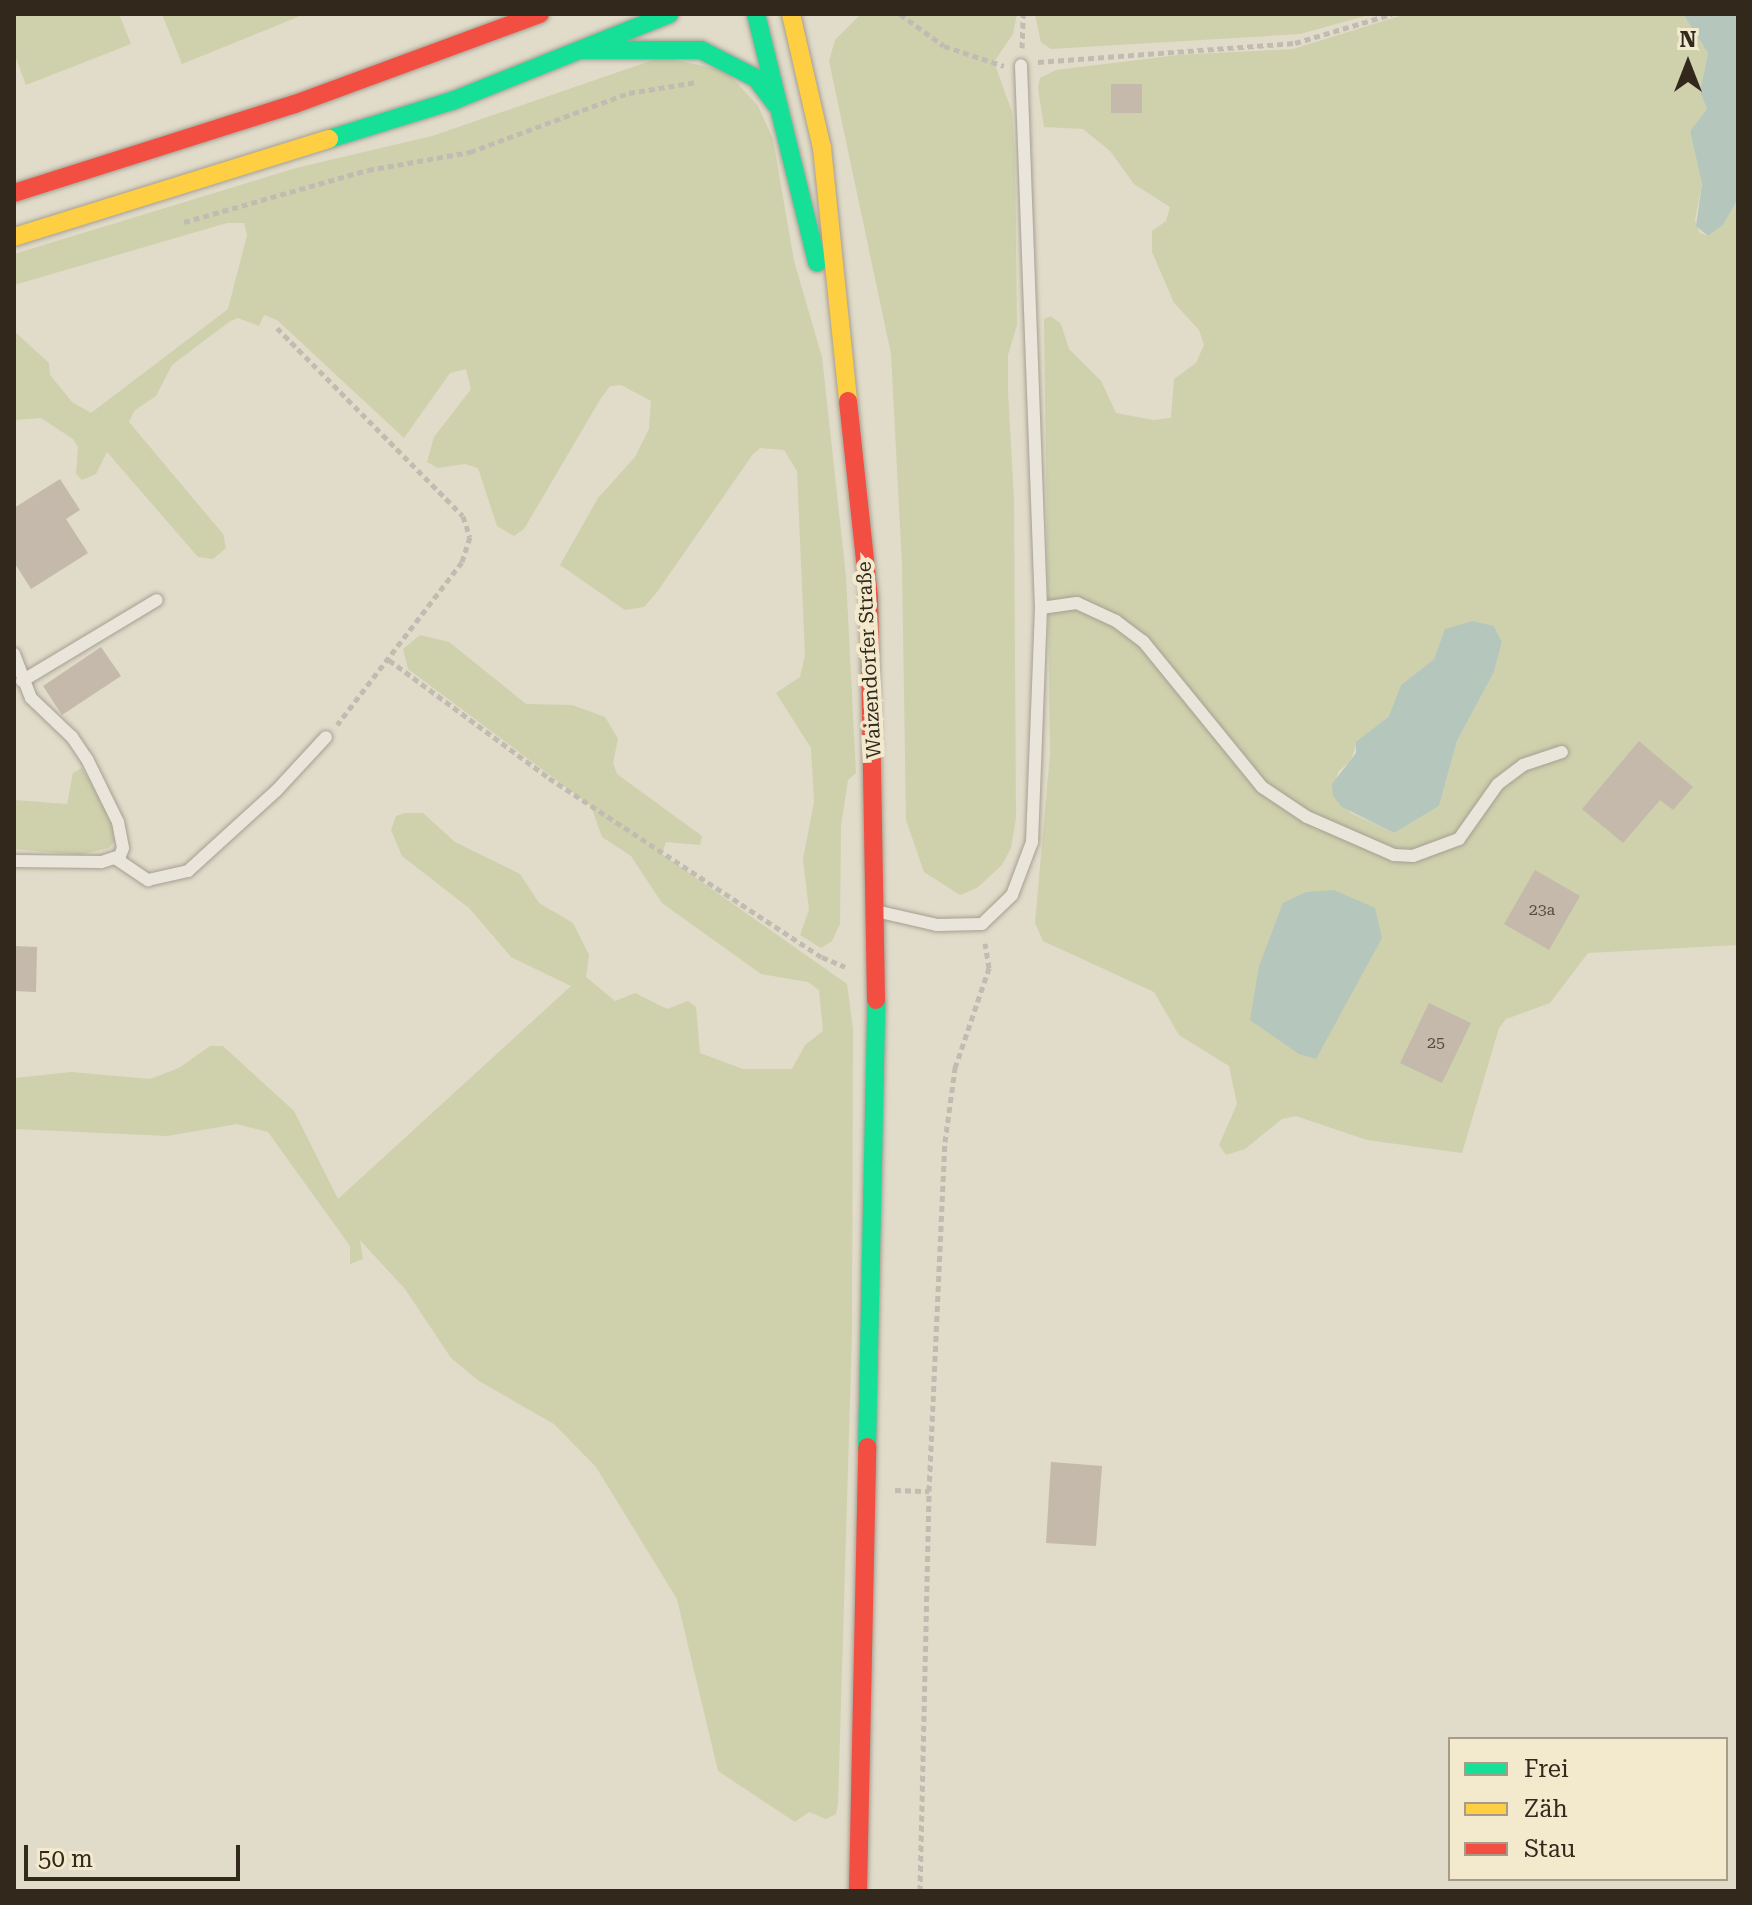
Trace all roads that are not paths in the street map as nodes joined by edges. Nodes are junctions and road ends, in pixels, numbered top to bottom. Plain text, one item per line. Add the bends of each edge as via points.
1 (540, 14) edge
2 (669, 14) edge
3 (756, 14) edge
4 (791, 14) edge
5 (581, 50) junction
6 (1021, 65) road end
7 (781, 112) junction
8 (14, 193) edge
9 (14, 237) edge
10 (843, 368) junction
11 (157, 600) dead end
12 (1041, 608) junction
13 (14, 654) edge
14 (21, 687) edge
15 (326, 737) road end
16 (1562, 752) dead end
17 (115, 858) junction
18 (14, 861) edge
19 (877, 911) junction
20 (858, 1891) edge

1 - 8 main road via 295,104
2 - 5 main road
3 - 7 main road, Waizendorfer Straße
4 - 10 main road, Waizendorfer Straße via 822,148
5 - 7 main road via 701,50 756,78
5 - 9 main road via 452,101
6 - 12 lane
7 - 10 main road, Waizendorfer Straße
10 - 19 main road, Waizendorfer Straße via 869,598
11 - 14 lane
12 - 16 lane via 1077,603 1100,609 1143,641 1262,787 1307,817 1394,855 1413,856 1459,839 1498,784 1523,765
12 - 19 lane via 1032,842 1012,895 982,924 937,925
13 - 14 lane
14 - 17 lane via 72,737 109,800 123,837
15 - 17 lane via 188,871 148,880
17 - 18 lane
19 - 20 main road, Waizendorfer Straße

